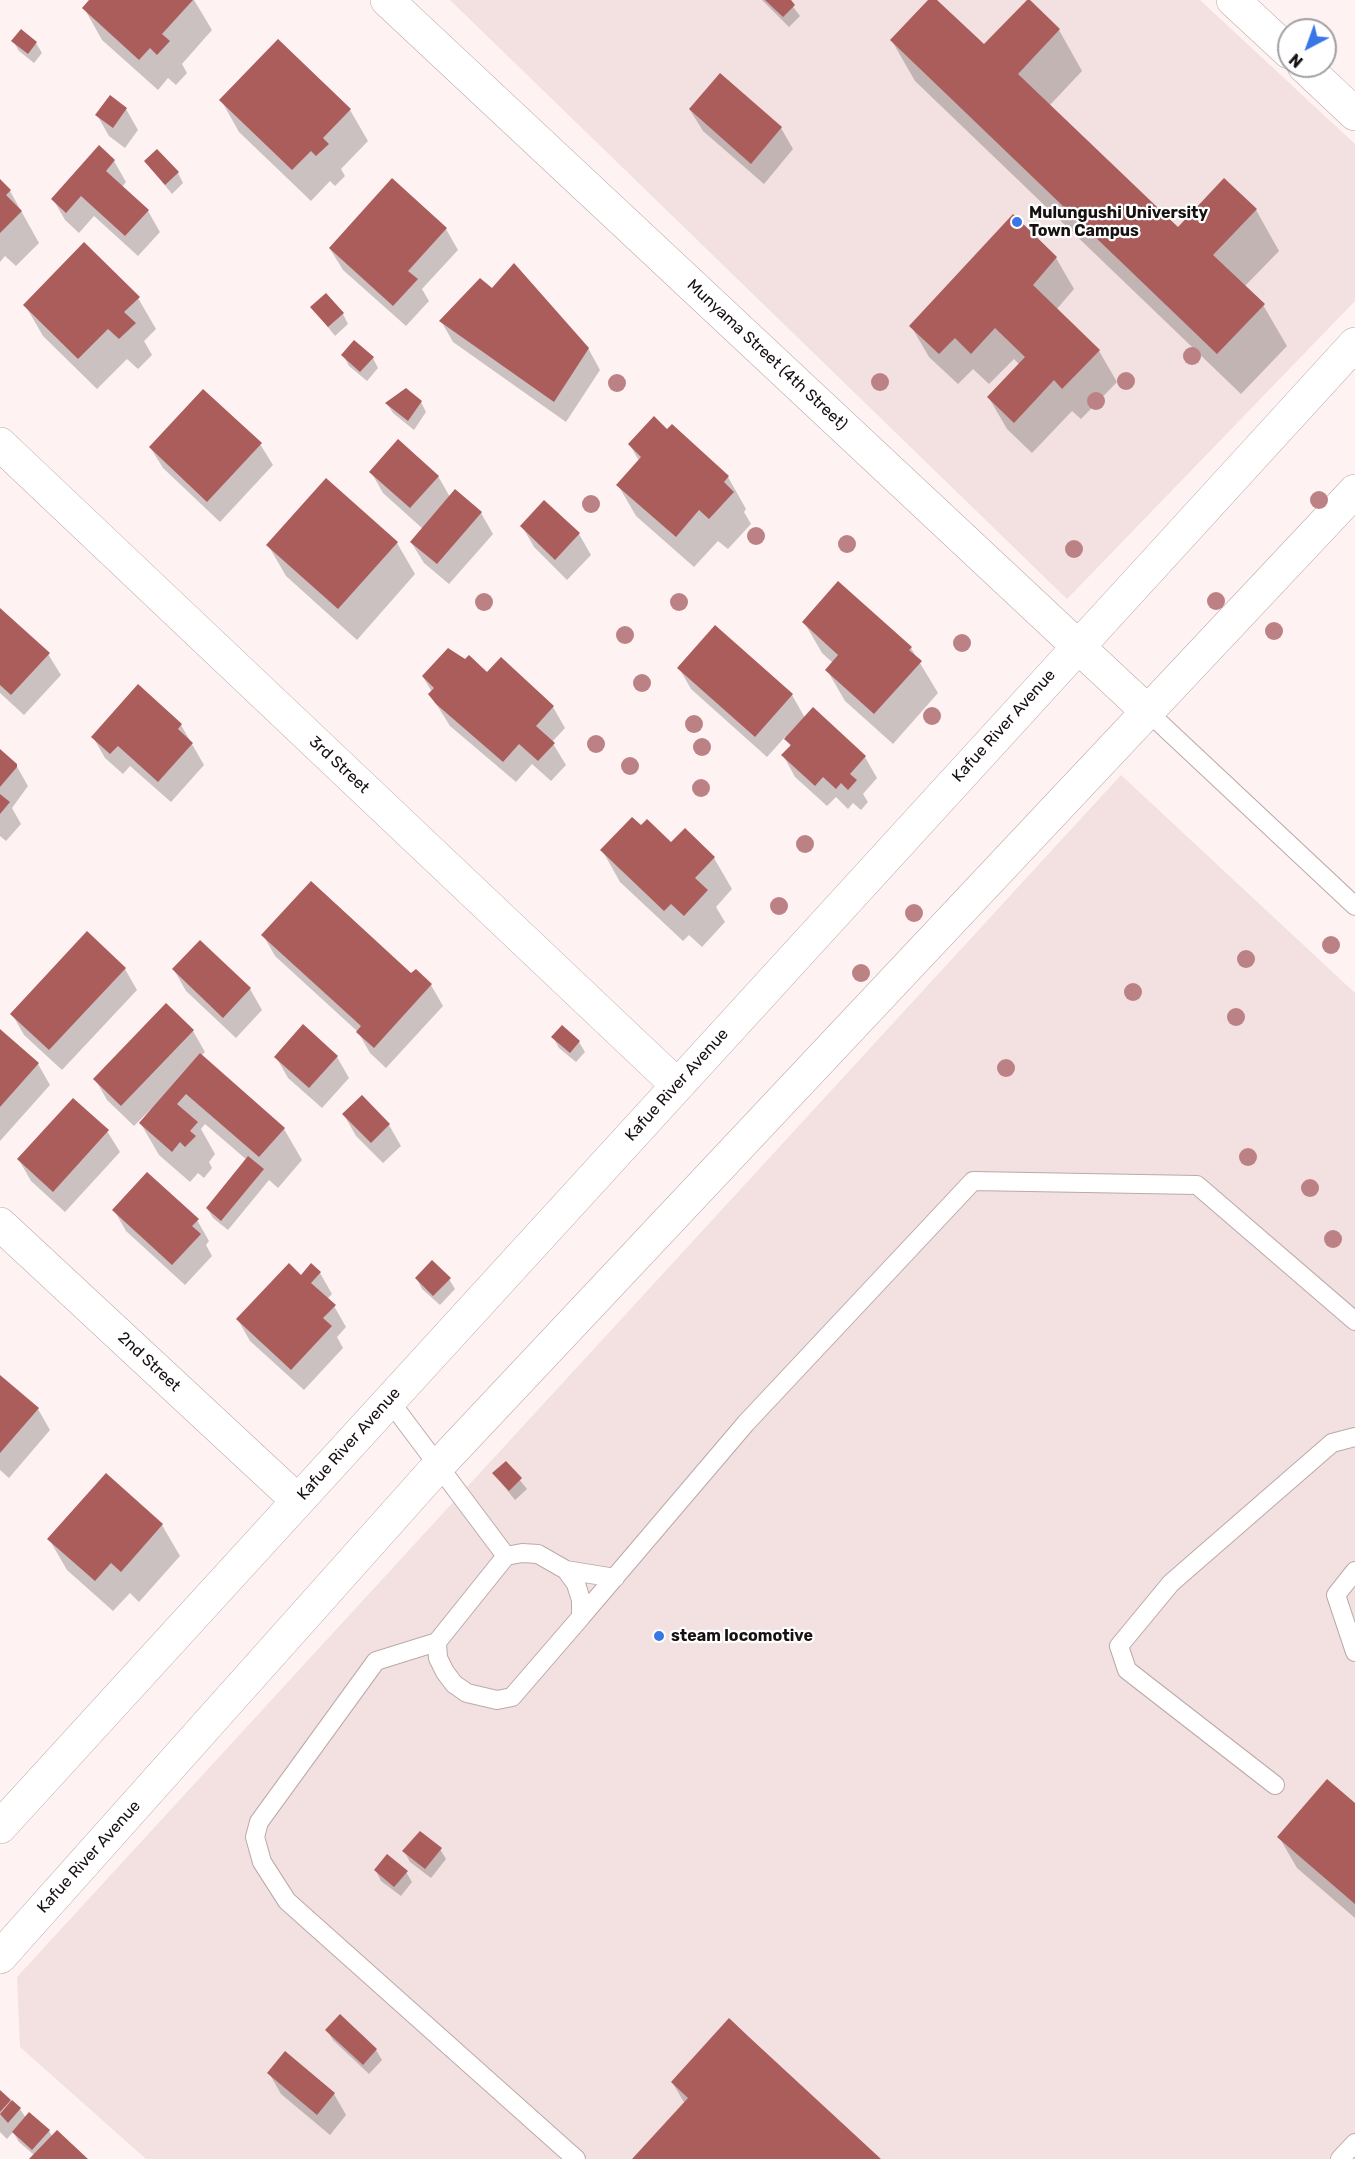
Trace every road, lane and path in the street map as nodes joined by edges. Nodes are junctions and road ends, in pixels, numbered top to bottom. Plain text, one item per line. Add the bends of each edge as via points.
1 (387, 0) edge
2 (1233, 0) edge
3 (1277, 41) edge
4 (1317, 78) edge
5 (1355, 114) edge
6 (1355, 344) edge
7 (0, 444) edge
8 (1355, 491) edge
9 (1078, 646) junction
10 (1147, 711) junction
11 (1355, 906) edge
12 (677, 1085) junction
13 (0, 1224) edge
14 (1355, 1321) edge
15 (389, 1400) junction
16 (1355, 1437) edge
17 (440, 1465) junction
18 (298, 1501) junction
19 (506, 1556) junction
20 (566, 1570) junction
21 (1355, 1572) edge
22 (615, 1578) junction
23 (581, 1617) junction
24 (437, 1642) junction
25 (1355, 1652) edge
26 (1275, 1785) dead end
27 (0, 1827) edge
28 (0, 1957) edge
29 (1355, 2143) edge
30 (576, 2159) edge
31 (1340, 2159) edge

1 - 9 street, Munyama Street (4th Street)
2 - 3 street
4 - 5 street
6 - 9 street, Kafue River Avenue
7 - 12 street, 3rd Street
8 - 10 street, Kafue River Avenue
9 - 10 street, Munyama Street (4th Street)
9 - 12 street, Kafue River Avenue
10 - 11 lane
10 - 17 street, Kafue River Avenue
12 - 15 street, Kafue River Avenue
13 - 18 street, 2nd Street
14 - 22 lane via 1197,1185 973,1181 746,1423
15 - 17 lane
15 - 18 street, Kafue River Avenue
16 - 26 lane via 1332,1443 1171,1583 1119,1646 1127,1670
17 - 19 lane
17 - 28 street, Kafue River Avenue
18 - 27 street, Kafue River Avenue
19 - 20 lane via 538,1554
19 - 24 lane
20 - 22 lane
20 - 23 lane via 578,1592
21 - 25 lane via 1336,1595
22 - 23 lane
23 - 24 lane via 512,1697 496,1700 474,1696 454,1684 438,1658
24 - 30 lane via 376,1661 259,1822 255,1837 262,1862 287,1901
29 - 31 lane

